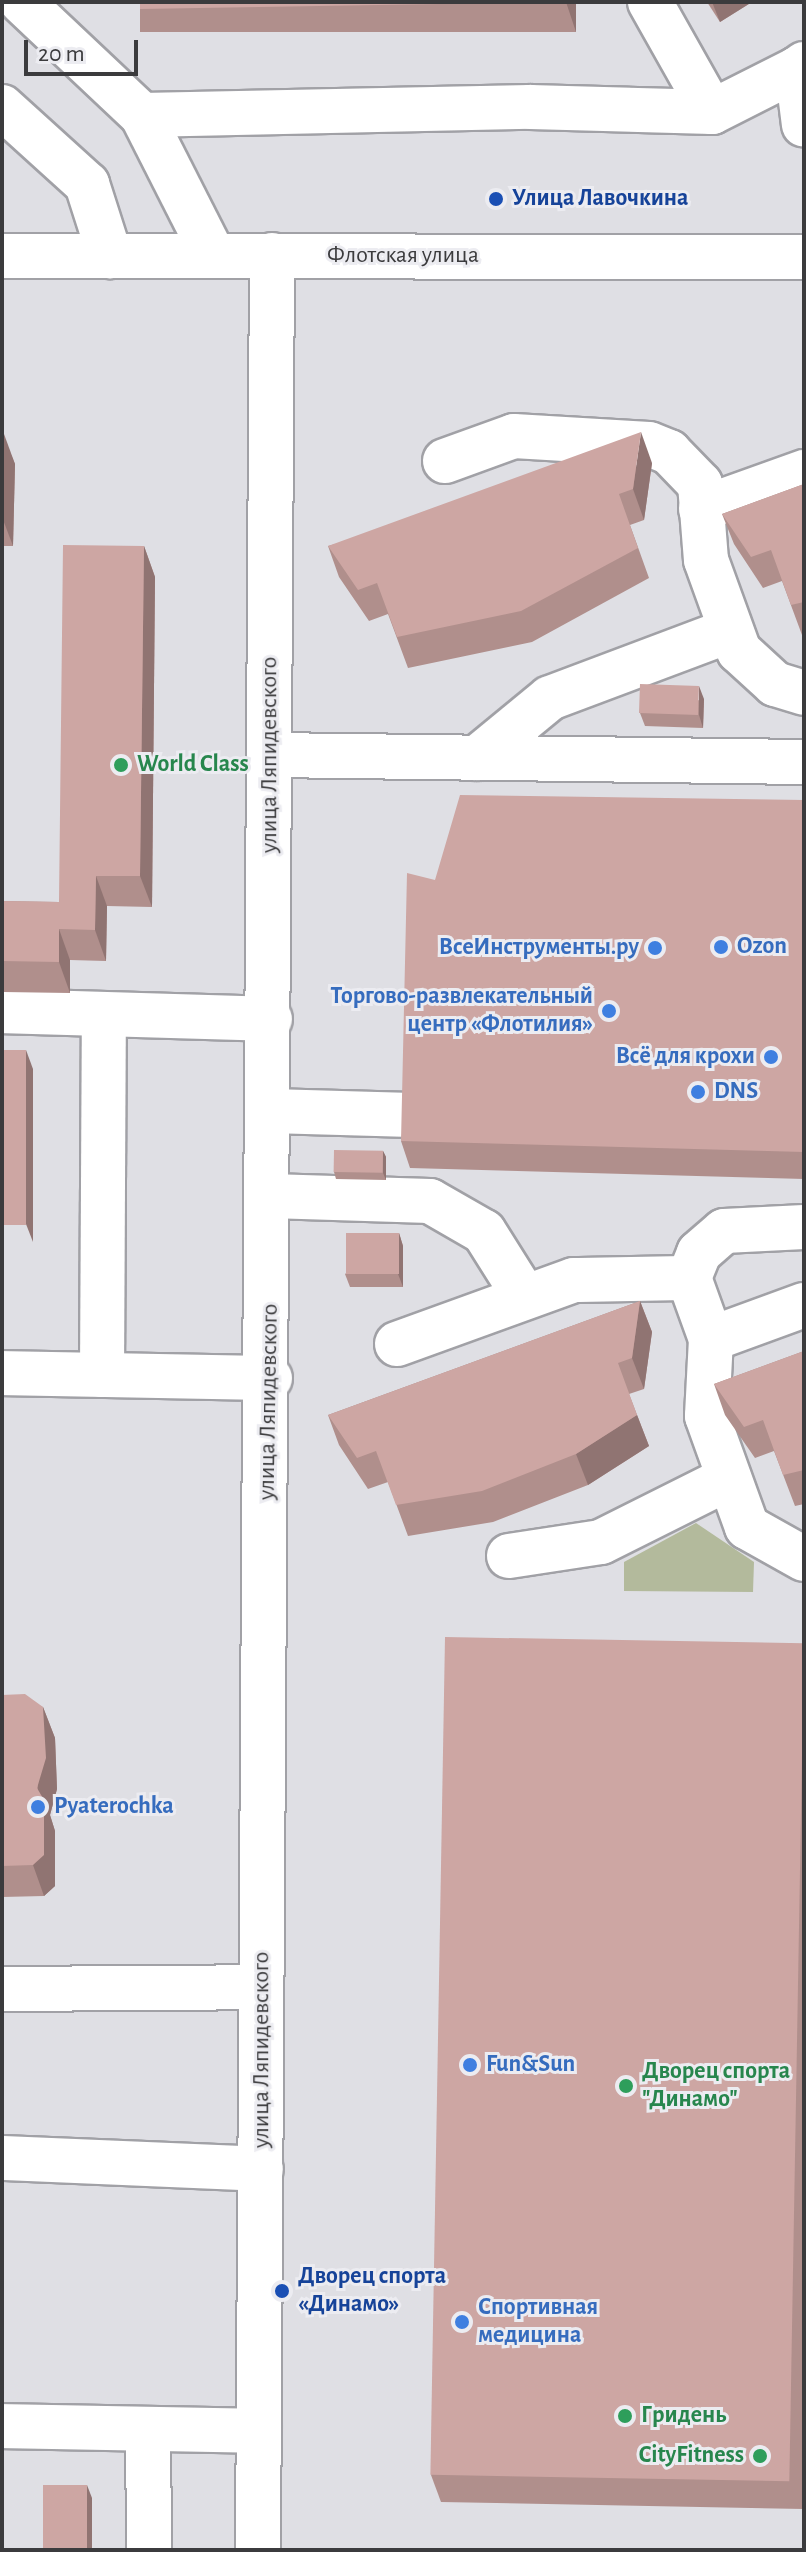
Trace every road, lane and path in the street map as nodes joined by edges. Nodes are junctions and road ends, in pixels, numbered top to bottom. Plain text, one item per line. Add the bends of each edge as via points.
1 (650, 2) edge
2 (39, 7) edge
3 (800, 66) edge
4 (2, 107) edge
5 (712, 112) junction
6 (142, 115) junction
7 (804, 125) edge
8 (213, 255) junction
9 (272, 255) junction
10 (2, 256) edge
11 (110, 256) junction
12 (804, 257) edge
13 (445, 461) dead end
14 (804, 472) edge
15 (701, 509) junction
16 (731, 630) junction
17 (804, 693) edge
18 (270, 755) junction
19 (477, 758) junction
20 (804, 762) edge
21 (2, 1011) edge
22 (104, 1016) junction
23 (270, 1019) junction
24 (270, 1111) junction
25 (412, 1115) edge
26 (270, 1196) junction
27 (804, 1227) edge
28 (689, 1278) junction
29 (525, 1297) junction
30 (804, 1305) edge
31 (711, 1339) junction
32 (397, 1344) dead end
33 (2, 1373) edge
34 (102, 1375) junction
35 (270, 1378) junction
36 (729, 1478) junction
37 (509, 1556) dead end
38 (804, 1559) edge
39 (261, 1987) junction
40 (2, 1989) edge
41 (2, 2158) edge
42 (261, 2169) junction
43 (2, 2426) edge
44 (148, 2429) junction
45 (259, 2431) junction
46 (149, 2550) edge
47 (258, 2550) edge

1 - 5 street
2 - 6 street
3 - 5 street
3 - 7 street
4 - 11 street via 87,184
5 - 6 street via 514,107
6 - 8 street
8 - 9 street, Флотская улица
8 - 11 street, Флотская улица
9 - 12 street, Флотская улица
9 - 18 street, улица Ляпидевского
10 - 11 street, Флотская улица
13 - 15 street via 514,436 649,444 693,474
14 - 15 street
15 - 16 street via 706,560
16 - 17 street via 760,675
16 - 19 street via 550,698
18 - 19 street
18 - 23 street, улица Ляпидевского
19 - 20 street
21 - 22 street
22 - 23 street
22 - 34 street
23 - 24 street, улица Ляпидевского
24 - 25 street
24 - 26 street, улица Ляпидевского
26 - 29 street via 430,1201 484,1232
26 - 35 street, улица Ляпидевского
27 - 28 street via 724,1231 699,1253
28 - 29 street via 585,1278
28 - 31 street
29 - 32 street
30 - 31 street
31 - 36 street via 706,1410
33 - 34 street
34 - 35 street
35 - 39 street, улица Ляпидевского
36 - 37 street via 601,1542
36 - 38 street via 747,1527
39 - 40 street
39 - 42 street, улица Ляпидевского
41 - 42 street
42 - 45 street, улица Ляпидевского
43 - 44 street
44 - 45 street
44 - 46 street
45 - 47 street, улица Ляпидевского

